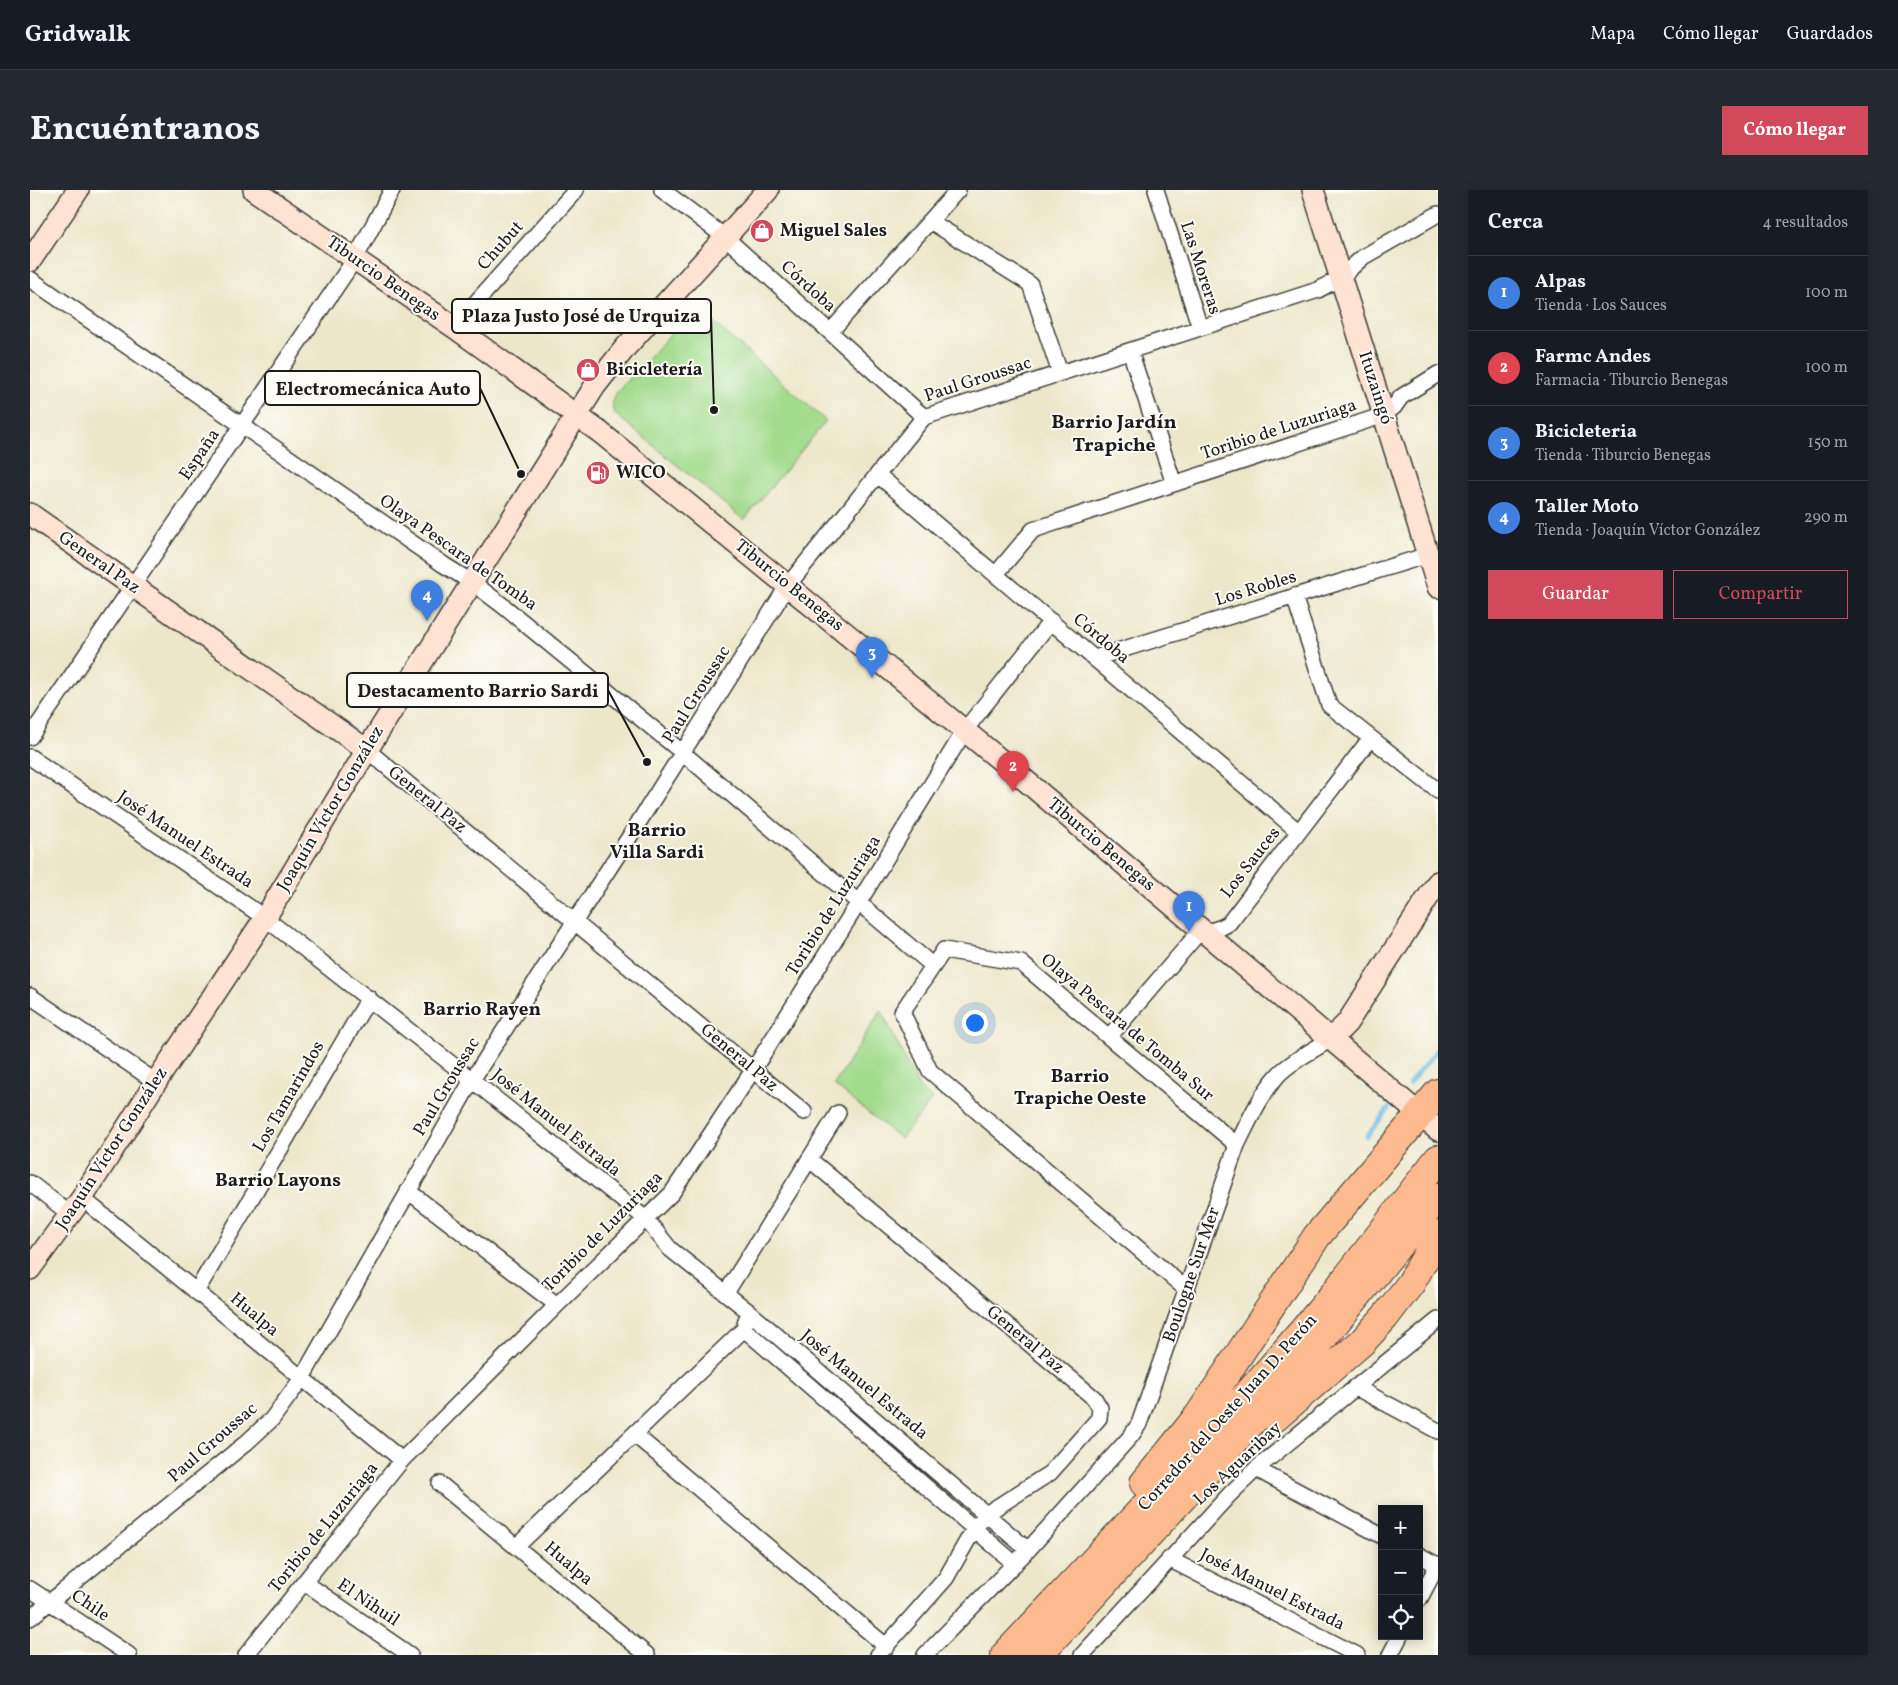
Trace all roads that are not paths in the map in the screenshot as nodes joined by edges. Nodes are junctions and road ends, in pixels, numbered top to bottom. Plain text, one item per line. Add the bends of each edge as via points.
1 (78, 190) edge
2 (254, 190) edge
3 (392, 190) edge
4 (576, 190) edge
5 (662, 190) edge
6 (768, 190) edge
7 (958, 190) edge
8 (1156, 190) edge
9 (1313, 190) edge
10 (1438, 214) edge
11 (930, 221) junction
12 (725, 237) junction
13 (355, 260) junction
14 (30, 261) edge
15 (1340, 278) junction
16 (30, 279) edge
17 (454, 327) junction
18 (1200, 328) junction
19 (830, 332) junction
20 (1130, 351) junction
21 (1060, 373) junction
22 (1438, 374) edge
23 (578, 415) junction
24 (1384, 415) junction
25 (924, 417) junction
26 (243, 425) junction
27 (878, 475) junction
28 (1174, 484) junction
29 (30, 514) edge
30 (1428, 554) junction
31 (996, 574) junction
32 (473, 583) junction
33 (788, 585) junction
34 (133, 586) junction
35 (1438, 587) edge
36 (1294, 596) junction
37 (1051, 621) junction
38 (1095, 658) junction
39 (964, 730) junction
40 (30, 736) edge
41 (1370, 739) junction
42 (367, 750) junction
43 (683, 753) junction
44 (30, 757) edge
45 (1438, 791) edge
46 (1299, 832) junction
47 (1438, 882) edge
48 (859, 902) junction
49 (265, 918) junction
50 (574, 922) junction
51 (1205, 932) junction
52 (933, 966) junction
53 (30, 996) edge
54 (369, 998) junction
55 (1109, 1037) junction
56 (1331, 1039) junction
57 (753, 1070) junction
58 (472, 1080) junction
59 (156, 1082) junction
60 (1438, 1093) edge
61 (804, 1112) dead end
62 (838, 1113) dead end
63 (1429, 1122) edge
64 (1237, 1146) junction
65 (809, 1159) junction
66 (1437, 1161) edge
67 (30, 1183) edge
68 (408, 1191) junction
69 (1438, 1197) edge
70 (76, 1206) junction
71 (646, 1219) junction
72 (1438, 1235) edge
73 (30, 1269) edge
74 (1187, 1290) junction
75 (196, 1292) junction
76 (726, 1293) junction
77 (557, 1305) junction
78 (748, 1311) junction
79 (1438, 1320) edge
80 (744, 1329) junction
81 (302, 1378) junction
82 (1355, 1387) junction
83 (1438, 1431) edge
84 (634, 1434) junction
85 (402, 1460) junction
86 (1256, 1469) junction
87 (440, 1484) dead end
88 (1172, 1511) junction
89 (986, 1514) junction
90 (974, 1529) junction
91 (1378, 1534) edge
92 (517, 1546) junction
93 (1028, 1550) junction
94 (1423, 1558) edge
95 (1170, 1559) junction
96 (1015, 1564) junction
97 (1438, 1565) edge
98 (1077, 1578) junction
99 (304, 1582) junction
100 (30, 1590) edge
101 (1422, 1595) edge
102 (50, 1602) junction
103 (30, 1618) edge
104 (1398, 1640) edge
105 (883, 1651) edge
106 (1090, 1653) edge
107 (129, 1655) edge
108 (246, 1655) edge
109 (410, 1655) edge
110 (647, 1655) edge
111 (924, 1655) edge
112 (1005, 1655) edge
113 (1038, 1655) edge
114 (1357, 1655) edge
115 (1390, 1655) edge

1 - 14 main road
2 - 13 main road, Tiburcio Benegas
3 - 13 street, España
4 - 17 street, Chubut
5 - 12 street, Córdoba
6 - 12 main road, Joaquín Víctor González
7 - 11 street
8 - 18 street, Las Moreras
9 - 15 main road, Ituzaingó
10 - 15 street, Paul Groussac via 1363,257
11 - 19 street
11 - 21 street via 1030,284
12 - 19 street, Córdoba
12 - 23 main road, Joaquín Víctor González via 625,348
13 - 17 main road, Tiburcio Benegas
13 - 26 street, España
15 - 18 street, Paul Groussac via 1318,290
15 - 24 main road, Ituzaingó
16 - 26 street, Olaya Pescara de Tomba
17 - 23 main road, Tiburcio Benegas
18 - 20 street, Paul Groussac
19 - 25 street, Córdoba
20 - 21 street, Paul Groussac
20 - 28 street
21 - 25 street, Paul Groussac
22 - 24 street, Toribio de Luzuriaga via 1401,397
23 - 32 main road, Joaquín Víctor González
23 - 33 main road, Tiburcio Benegas
24 - 28 street, Toribio de Luzuriaga
24 - 30 main road, Ituzaingó
25 - 27 street, Paul Groussac
26 - 32 street, Olaya Pescara de Tomba
26 - 34 street, España
27 - 31 street, Córdoba
27 - 33 street, Paul Groussac
28 - 31 street, Toribio de Luzuriaga via 1033,530
29 - 34 main road, General Paz
30 - 35 main road, Ituzaingó
30 - 36 street, Los Robles
31 - 37 street, Córdoba
32 - 42 main road, Joaquín Víctor González
32 - 43 street, Olaya Pescara de Tomba
33 - 39 main road, Tiburcio Benegas
33 - 43 street, Paul Groussac
34 - 40 street, España
34 - 42 main road, General Paz
36 - 38 street, Los Robles
36 - 41 street via 1329,705
37 - 38 street, Córdoba
37 - 39 street, Toribio de Luzuriaga
38 - 46 street, Córdoba
39 - 48 street, Toribio de Luzuriaga
39 - 51 main road, Tiburcio Benegas
41 - 45 street
41 - 46 street, Los Sauces
42 - 49 main road, Joaquín Víctor González
42 - 50 street, General Paz
43 - 48 street, Olaya Pescara de Tomba
43 - 50 street, Paul Groussac
44 - 49 street, José Manuel Estrada
46 - 51 street, Los Sauces via 1229,923
47 - 56 main road, Boulogne Sur Mer via 1347,1023
48 - 52 street, Olaya Pescara de Tomba
48 - 57 street, Toribio de Luzuriaga
49 - 54 street, José Manuel Estrada
49 - 59 main road, Joaquín Víctor González
50 - 57 street, General Paz
50 - 58 street, Paul Groussac
51 - 55 street, Los Sauces via 1186,945
51 - 56 main road, Tiburcio Benegas
52 - 55 street, Olaya Pescara de Tomba Sur via 944,950 1021,963
52 - 74 street via 902,1012 930,1071
53 - 59 street
54 - 58 street, José Manuel Estrada
54 - 75 street, Los Tamarindos
55 - 64 street, Olaya Pescara de Tomba Sur
56 - 63 main road, Tiburcio Benegas
56 - 64 street, Boulogne Sur Mer via 1280,1074 1260,1100
57 - 61 street, General Paz
57 - 71 street, Toribio de Luzuriaga via 672,1193
58 - 68 street, Paul Groussac
58 - 71 street, José Manuel Estrada
59 - 70 main road, Joaquín Víctor González
60 - 63 highway
62 - 65 street
63 - 98 highway via 1317,1236 1199,1415 1109,1526
64 - 74 street, Boulogne Sur Mer
65 - 76 street
65 - 89 street, General Paz via 1094,1398 1100,1408 1098,1418 1050,1473
66 - 98 highway, Corredor del Oeste Juan D. Perón via 1266,1374
67 - 70 street, Hualpa
68 - 77 street
68 - 81 street, Paul Groussac
69 - 88 highway, Corredor del Oeste Juan D. Perón via 1274,1398
70 - 73 main road, Joaquín Víctor González
70 - 75 street, Hualpa
71 - 76 street, José Manuel Estrada via 670,1248
71 - 77 street, Toribio de Luzuriaga
72 - 88 highway via 1411,1283 1362,1342
74 - 93 street, Boulogne Sur Mer via 1139,1424
75 - 81 street, Hualpa
76 - 78 street, José Manuel Estrada
77 - 85 street, Toribio de Luzuriaga
78 - 80 street
78 - 89 street, José Manuel Estrada
79 - 82 street, Los Aguaribay
80 - 84 street
80 - 90 street, José Manuel Estrada
81 - 85 street, Hualpa
81 - 102 street, Paul Groussac via 272,1419 258,1432
82 - 83 street
82 - 86 street, Los Aguaribay
84 - 92 street
84 - 105 street
85 - 99 street, Toribio de Luzuriaga
86 - 91 street
86 - 95 street, Los Aguaribay
87 - 92 street, Hualpa
88 - 113 highway, Corredor del Oeste Juan D. Perón
89 - 90 street
89 - 93 street, José Manuel Estrada
90 - 96 street, José Manuel Estrada
90 - 105 street via 946,1578
92 - 110 street, Hualpa
93 - 96 street, Boulogne Sur Mer
94 - 97 street
95 - 106 street, Los Aguaribay
95 - 114 street, José Manuel Estrada
96 - 111 street, Boulogne Sur Mer
97 - 101 street
98 - 112 highway, Corredor del Oeste Juan D. Perón
99 - 108 street, Toribio de Luzuriaga
99 - 109 street, El Nihuil
100 - 102 street, Chile
102 - 103 street, Paul Groussac
102 - 107 street, Chile
104 - 115 street

